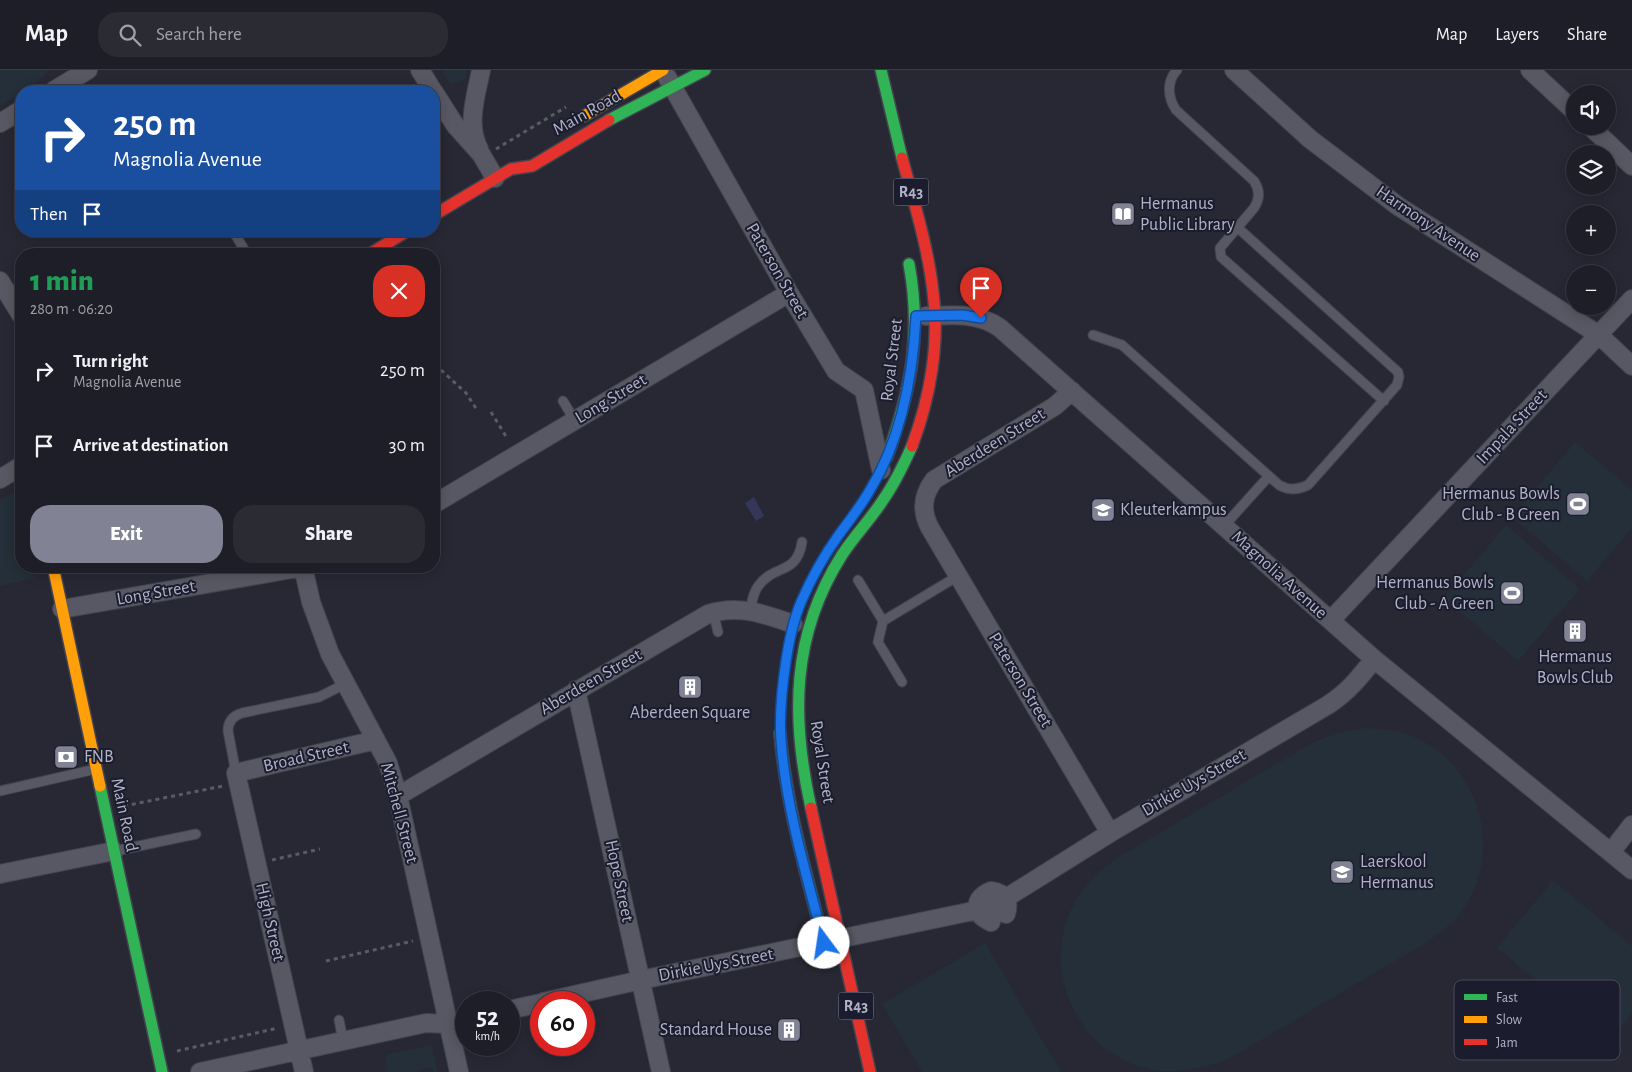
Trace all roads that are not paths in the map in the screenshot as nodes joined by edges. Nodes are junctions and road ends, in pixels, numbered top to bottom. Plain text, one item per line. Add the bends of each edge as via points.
1 (88, 70) edge
2 (420, 70) edge
3 (481, 70) edge
4 (663, 70) edge
5 (705, 70) edge
6 (881, 70) edge
7 (1177, 70) edge
8 (1234, 70) edge
9 (1530, 70) edge
10 (63, 85) edge
11 (430, 85) edge
12 (672, 87) junction
13 (440, 101) edge
14 (1566, 104) edge
15 (15, 114) edge
16 (0, 123) edge
17 (572, 123) dead end
18 (1599, 135) edge
19 (482, 155) junction
20 (520, 158) dead end
21 (1632, 166) edge
22 (511, 169) junction
23 (495, 178) junction
24 (440, 211) edge
25 (1238, 228) junction
26 (398, 237) edge
27 (380, 248) edge
28 (907, 255) dead end
29 (0, 281) edge
30 (789, 293) junction
31 (1632, 299) edge
32 (15, 305) edge
33 (916, 316) junction
34 (936, 316) junction
35 (1599, 335) junction
36 (1093, 336) dead end
37 (1632, 366) edge
38 (1072, 392) junction
39 (563, 401) dead end
40 (1384, 401) junction
41 (575, 421) junction
42 (15, 470) edge
43 (879, 475) joint
44 (1269, 476) junction
45 (0, 479) edge
46 (440, 500) edge
47 (1224, 526) junction
48 (930, 528) joint
49 (802, 542) dead end
50 (54, 573) edge
51 (271, 573) edge
52 (307, 573) edge
53 (958, 576) junction
54 (858, 580) dead end
55 (62, 609) junction
56 (750, 611) junction
57 (714, 612) junction
58 (1331, 620) junction
59 (883, 621) junction
60 (793, 626) dead end
61 (718, 632) dead end
62 (1374, 658) junction
63 (902, 682) dead end
64 (345, 684) junction
65 (576, 690) junction
66 (780, 718) dead end
67 (376, 740) junction
68 (96, 769) junction
69 (237, 778) junction
70 (0, 791) edge
71 (398, 796) junction
72 (1632, 825) edge
73 (1110, 833) junction
74 (196, 834) dead end
75 (114, 851) junction
76 (1611, 852) junction
77 (1632, 870) edge
78 (0, 874) edge
79 (842, 939) junction
80 (825, 948) junction
81 (641, 980) junction
82 (594, 991) edge
83 (339, 1020) dead end
84 (455, 1022) edge
85 (448, 1024) junction
86 (343, 1040) junction
87 (299, 1051) junction
88 (162, 1072) edge
89 (200, 1072) edge
90 (304, 1072) edge
91 (459, 1072) edge
92 (661, 1072) edge
93 (870, 1072) edge

1 - 10 street
2 - 11 street
3 - 19 street via 472,122 474,138
4 - 12 street, Paterson Street
4 - 17 main road, Main Road
5 - 12 main road, Main Road
6 - 34 main road, Royal Street / R43 via 925,249
7 - 25 lane via 1169,87 1176,110 1258,186 1258,203
8 - 35 street, Harmony Avenue via 1310,139 1398,206
9 - 14 street
12 - 22 main road, Main Road via 532,166
12 - 30 street, Paterson Street
13 - 19 street via 455,125
15 - 16 street
18 - 21 street
19 - 23 street
20 - 22 main road, Main Road
22 - 23 main road, Main Road
23 - 24 main road, Main Road
25 - 40 lane via 1394,367 1398,372 1397,385
25 - 40 lane via 1220,248 1221,257
26 - 27 main road
28 - 33 main road, Royal Street
29 - 32 street
30 - 41 street, Long Street
30 - 43 street, Paterson Street via 836,371 864,390
31 - 35 street, Impala Street
33 - 34 street, Magnolia Avenue
33 - 43 main road, Royal Street via 907,396
34 - 38 street, Magnolia Avenue via 962,315 994,324
34 - 79 main road, Royal Street / R43 via 928,390 914,439 894,484 844,551 824,587 810,627 800,672 798,742
35 - 37 street, Harmony Avenue
35 - 58 street, Impala Street
36 - 44 lane via 1122,345
38 - 47 street, Magnolia Avenue
38 - 48 street, Aberdeen Street via 1055,406 934,480 925,494 923,510
39 - 41 lane
40 - 44 lane via 1308,485 1289,489
41 - 46 street, Long Street
42 - 45 street
44 - 47 lane
47 - 58 street, Magnolia Avenue
48 - 53 street, Paterson Street
49 - 56 lane via 800,554 791,565 769,575 758,585
50 - 55 main road, Main Road
51 - 55 street, Long Street
52 - 64 street, Mitchell Street via 311,602
53 - 59 lane
53 - 73 street, Paterson Street
54 - 59 lane
55 - 68 main road, Main Road
56 - 57 street, Aberdeen Street via 728,609
56 - 60 street, Aberdeen Street
57 - 61 lane
57 - 65 street, Aberdeen Street
58 - 62 street, Magnolia Avenue
59 - 63 lane via 878,642
62 - 73 street, Dirkie Uys Street via 1354,685 1335,700
62 - 76 street, Magnolia Avenue
64 - 67 street, Mitchell Street
64 - 69 lane via 319,697 233,717 228,732
65 - 71 street, Aberdeen Street
65 - 81 street, Hope Street
66 - 80 main road, Royal Street via 792,814
67 - 69 street, Broad Street
67 - 71 street, Mitchell Street via 388,763
68 - 70 lane
68 - 75 main road, Main Road
69 - 87 street, High Street
71 - 85 street, Mitchell Street
72 - 76 street
73 - 79 street, Dirkie Uys Street via 1006,898 1000,893 984,895 978,902 978,910
74 - 75 lane
75 - 78 street
75 - 88 main road, Main Road
76 - 77 street, Magnolia Avenue
79 - 80 street, Dirkie Uys Street
79 - 93 main road, Royal Street / R43
80 - 81 street, Dirkie Uys Street
81 - 82 street, Dirkie Uys Street
81 - 92 street, Hope Street
83 - 86 lane
84 - 85 street
85 - 86 street via 426,1023
85 - 91 street, Mitchell Street
86 - 87 street
87 - 89 street
87 - 90 street, High Street

